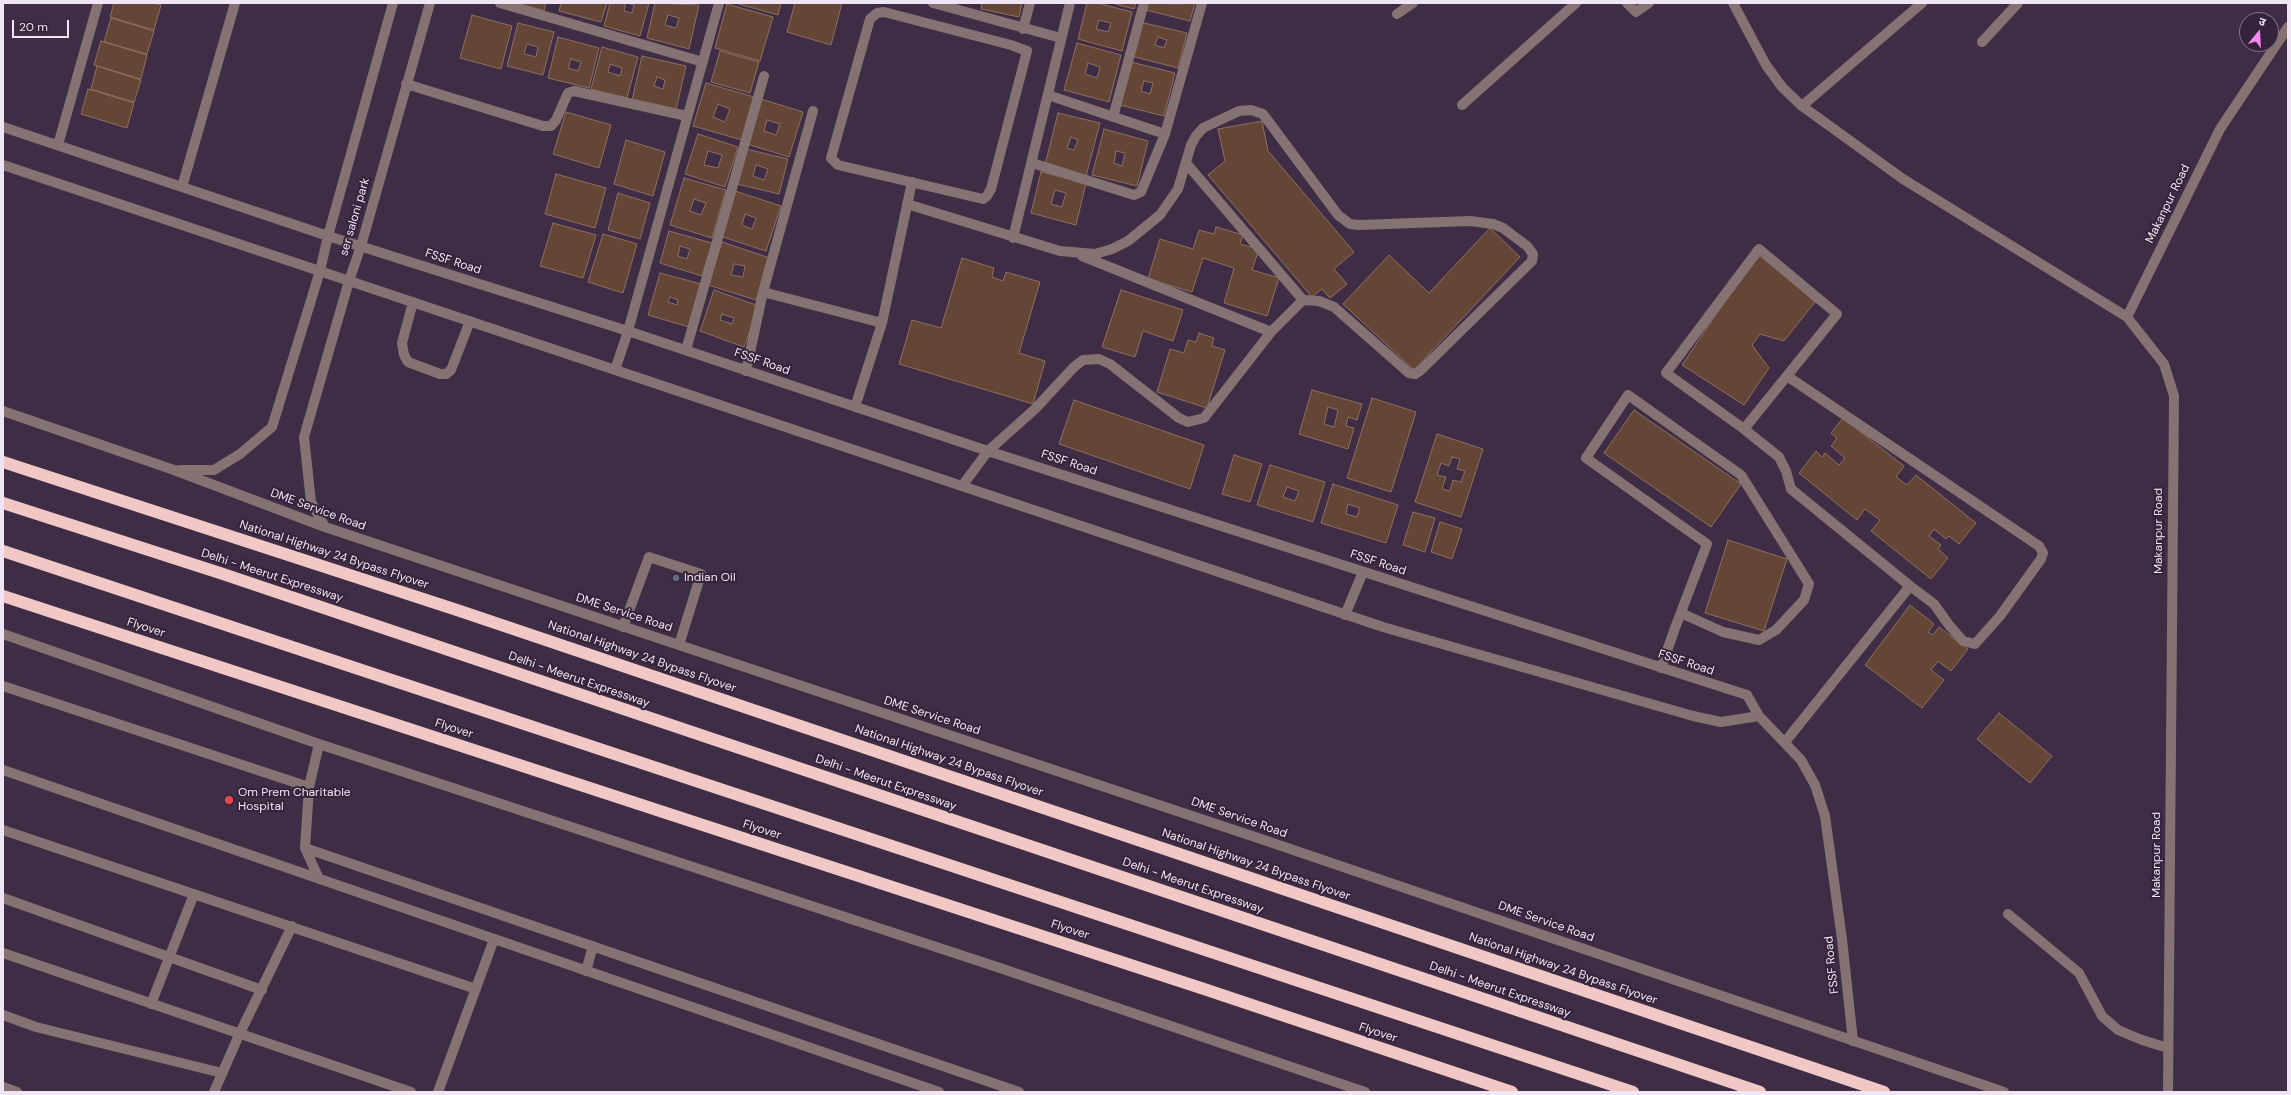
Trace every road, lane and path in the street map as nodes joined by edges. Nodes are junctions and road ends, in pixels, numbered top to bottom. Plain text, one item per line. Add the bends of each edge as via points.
1 (98, 3) edge
2 (235, 3) edge
3 (393, 3) edge
4 (430, 3) edge
5 (500, 3) edge
6 (719, 3) edge
7 (933, 3) edge
8 (1030, 3) edge
9 (1070, 3) edge
10 (1144, 3) edge
11 (1202, 3) edge
12 (1413, 3) edge
13 (1576, 3) edge
14 (1627, 3) edge
15 (1649, 3) edge
16 (1734, 3) edge
17 (1922, 3) edge
18 (2018, 3) edge
19 (1397, 14) dead end
20 (2288, 27) edge
21 (1023, 29) junction
22 (1061, 38) junction
23 (1982, 42) dead end
24 (703, 62) junction
25 (764, 76) dead end
26 (406, 84) junction
27 (1048, 95) junction
28 (1462, 105) dead end
29 (1802, 106) junction
30 (813, 111) dead end
31 (687, 116) junction
32 (1113, 117) junction
33 (3, 127) edge
34 (1164, 134) junction
35 (58, 145) junction
36 (1032, 163) junction
37 (1186, 163) junction
38 (3, 165) edge
39 (912, 182) junction
40 (182, 187) junction
41 (907, 204) junction
42 (328, 236) junction
43 (1012, 238) junction
44 (361, 246) junction
45 (1077, 254) junction
46 (320, 271) junction
47 (349, 281) junction
48 (763, 292) junction
49 (1303, 300) junction
50 (413, 302) junction
51 (2127, 317) junction
52 (470, 321) junction
53 (882, 323) junction
54 (628, 331) junction
55 (1271, 332) junction
56 (686, 350) junction
57 (615, 370) junction
58 (746, 371) junction
59 (1787, 376) junction
60 (855, 407) junction
61 (3, 411) edge
62 (1744, 429) junction
63 (988, 451) junction
64 (3, 462) edge
65 (174, 470) junction
66 (962, 486) junction
67 (3, 503) edge
68 (325, 528) junction
69 (3, 551) edge
70 (1363, 572) junction
71 (1910, 586) junction
72 (3, 596) edge
73 (1681, 613) junction
74 (1345, 614) junction
75 (623, 627) junction
76 (3, 634) edge
77 (679, 645) junction
78 (1661, 668) junction
79 (3, 686) edge
80 (1759, 716) junction
81 (1785, 742) junction
82 (319, 744) junction
83 (3, 770) edge
84 (309, 787) junction
85 (3, 830) edge
86 (305, 848) junction
87 (319, 879) junction
88 (194, 894) junction
89 (3, 898) edge
90 (2008, 914) dead end
91 (292, 926) junction
92 (494, 939) junction
93 (593, 946) junction
94 (3, 953) edge
95 (169, 957) junction
96 (586, 971) junction
97 (476, 989) junction
98 (262, 990) junction
99 (151, 1004) junction
100 (3, 1015) edge
101 (239, 1035) junction
102 (1853, 1041) junction
103 (2168, 1048) junction
104 (222, 1074) junction
105 (3, 1087) edge
106 (17, 1092) edge
107 (214, 1092) edge
108 (411, 1092) edge
109 (438, 1092) edge
110 (939, 1092) edge
111 (1019, 1092) edge
112 (1365, 1092) edge
113 (1512, 1092) edge
114 (1633, 1092) edge
115 (1760, 1092) edge
116 (1884, 1092) edge
117 (2004, 1092) edge
118 (2168, 1092) edge

1 - 35 street
2 - 40 street
3 - 42 street
4 - 26 street, ser saloni park
5 - 24 street
6 - 24 street
7 - 21 street
8 - 21 street
9 - 22 street
10 - 32 street
11 - 34 street
12 - 19 street
13 - 28 street
14 - 15 street via 1636,12
16 - 29 street via 1766,66 1782,87
17 - 29 street
18 - 23 street
20 - 51 street, Makanpur Road via 2220,129
21 - 22 street
22 - 27 street
24 - 31 street
25 - 56 street
26 - 31 street via 543,126 551,126 568,92 574,91
26 - 44 street, ser saloni park
27 - 32 street
27 - 36 street
29 - 51 street via 1903,178
30 - 48 street
31 - 54 street
32 - 34 street
33 - 35 street, FSSF Road
34 - 36 street via 1143,188 1138,194
35 - 40 street, FSSF Road
36 - 43 street
37 - 45 street via 1178,189 1170,202 1142,231 1112,249 1095,254
37 - 49 street
37 - 49 street via 1191,146 1203,128 1239,111 1251,110 1262,114 1338,215 1350,224 1482,221 1504,228 1533,254 1528,267 1416,374 1402,369 1334,307 1319,301
38 - 46 street
39 - 39 street via 975,199 987,196 1027,51 884,12 876,13 870,18 831,158 838,165
39 - 41 street
40 - 42 street, FSSF Road
41 - 43 street
41 - 53 street
42 - 44 street, FSSF Road
42 - 46 street
43 - 45 street
44 - 47 street, ser saloni park
44 - 54 street, FSSF Road
45 - 55 street
46 - 47 street
46 - 65 street via 272,427 240,454 214,470
47 - 50 street
47 - 68 street, ser saloni park via 304,437 311,502
48 - 53 street
48 - 58 street
49 - 55 street
50 - 52 street
50 - 52 street via 402,344 404,355 408,362 440,374 446,374 451,370
51 - 103 street, Makanpur Road via 2164,364 2174,396
52 - 57 street
53 - 60 street
54 - 56 street, FSSF Road
54 - 57 street
55 - 63 street via 1204,418 1188,422 1179,418 1110,364 1090,358 1074,367 1035,409
56 - 58 street, FSSF Road
57 - 66 street
58 - 60 street, FSSF Road
59 - 62 street
59 - 62 street via 1837,314 1759,249 1666,373
59 - 71 street via 2040,546 2043,553 2000,616 1976,644 1963,641 1934,604
60 - 63 street, FSSF Road
61 - 65 street, DME Service Road
62 - 71 street via 1779,457 1791,489
63 - 66 street
63 - 70 street, FSSF Road
64 - 116 highway, National Highway 24 Bypass Flyover via 460,611
65 - 68 street, DME Service Road
66 - 74 street
67 - 115 highway, Delhi - Meerut Expressway
68 - 75 street, DME Service Road
69 - 114 highway
70 - 74 street
70 - 78 street, FSSF Road
71 - 81 street
72 - 113 highway, Flyover
73 - 73 street via 1707,544 1586,458 1628,395 1741,475 1809,584 1804,600 1776,630 1759,640 1723,632
73 - 78 street
74 - 80 street via 1693,716 1721,722
75 - 77 street, DME Service Road
75 - 77 street via 649,557 701,574
76 - 82 street
77 - 102 street, DME Service Road via 1253,836
78 - 80 street, FSSF Road via 1747,695
79 - 84 street
80 - 81 street, FSSF Road
81 - 102 street, FSSF Road via 1801,760 1815,785 1825,816
82 - 84 street
82 - 112 street via 997,967
83 - 87 street
84 - 86 street
85 - 88 street
86 - 87 street
86 - 93 street
87 - 92 street
88 - 91 street
88 - 95 street
89 - 95 street
90 - 103 street via 2079,973 2102,1016 2118,1030
91 - 97 street
91 - 98 street
92 - 96 street
92 - 97 street
93 - 96 street
93 - 111 street
94 - 99 street
95 - 98 street
95 - 99 street
96 - 110 street
97 - 109 street
98 - 101 street
99 - 101 street
100 - 104 street via 36,1027
101 - 104 street
101 - 108 street
102 - 117 street, DME Service Road
103 - 118 street, Makanpur Road
104 - 107 street
105 - 106 street

